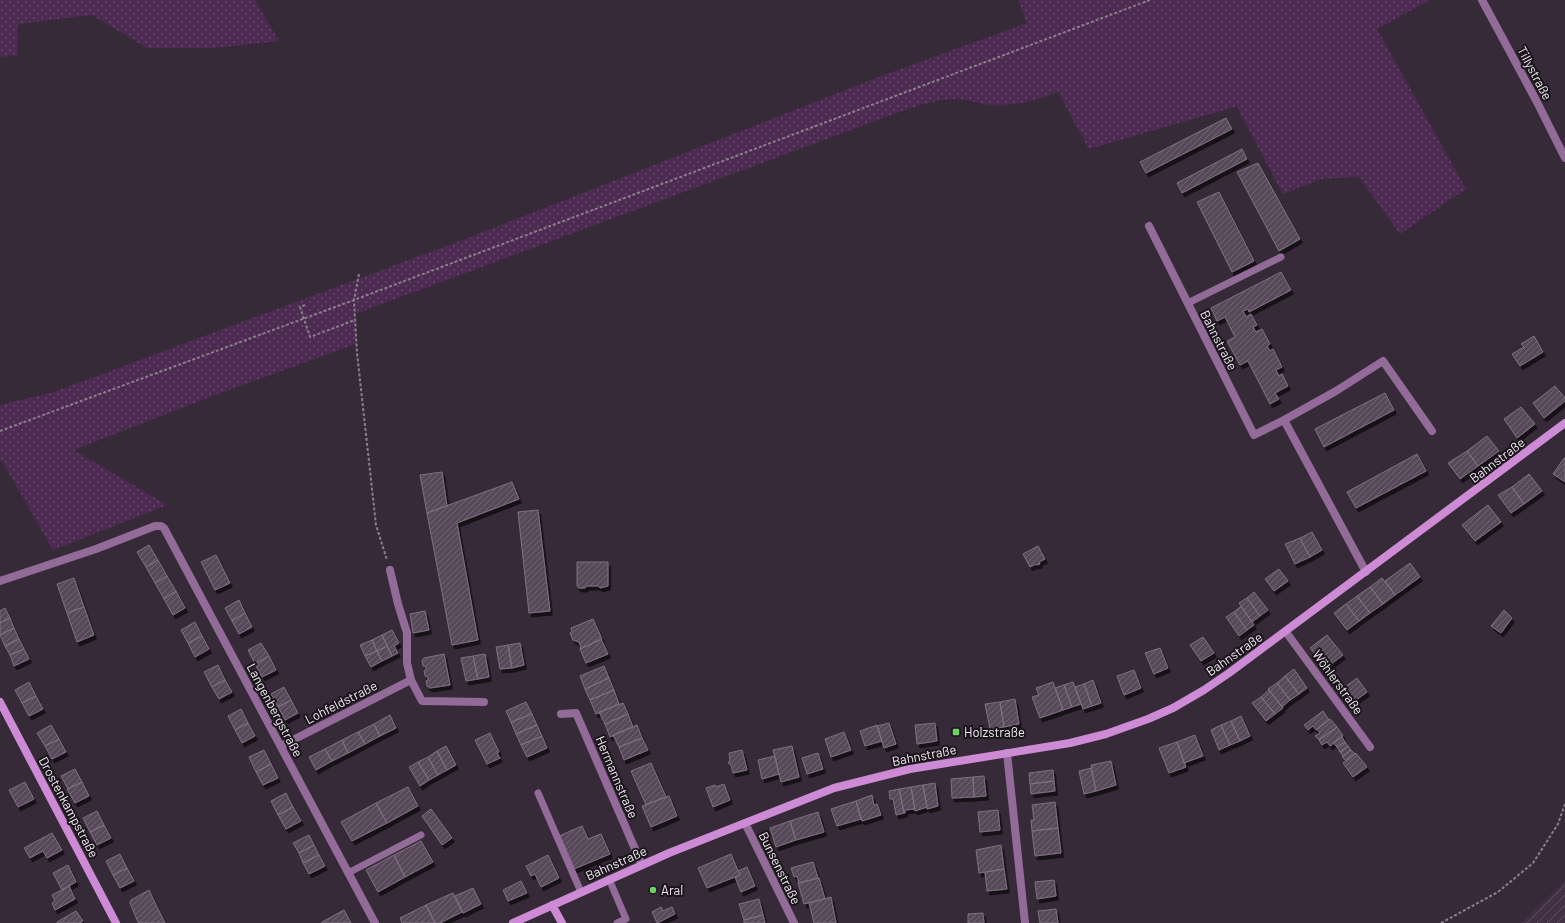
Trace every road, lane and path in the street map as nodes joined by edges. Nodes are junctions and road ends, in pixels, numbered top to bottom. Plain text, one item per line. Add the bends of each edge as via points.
1 (1150, 0) edge
2 (1482, 0) edge
3 (1565, 158) edge
4 (1149, 226) dead end
5 (1281, 257) dead end
6 (359, 274) dead end
7 (354, 300) junction
8 (1188, 303) junction
9 (305, 305) dead end
10 (304, 318) junction
11 (355, 320) junction
12 (1284, 420) junction
13 (1565, 423) edge
14 (0, 431) edge
15 (1432, 431) dead end
16 (390, 570) joint
17 (1366, 572) junction
18 (0, 581) edge
19 (1286, 632) junction
20 (411, 680) junction
21 (0, 702) edge
22 (484, 702) dead end
23 (561, 714) dead end
24 (281, 746) junction
25 (1370, 747) dead end
26 (1007, 753) junction
27 (538, 793) dead end
28 (1565, 804) edge
29 (745, 823) junction
30 (421, 835) dead end
31 (642, 865) junction
32 (348, 872) junction
33 (609, 879) junction
34 (581, 892) junction
35 (552, 905) junction
36 (116, 923) edge
37 (375, 923) edge
38 (513, 923) edge
39 (562, 923) edge
40 (617, 923) edge
41 (794, 923) edge
42 (1025, 923) edge
43 (1441, 923) edge

1 - 7 path
2 - 3 street, Tillystraße
4 - 8 street, Bahnstraße
5 - 8 lane
6 - 7 path
7 - 10 path
7 - 11 path
8 - 12 street, Bahnstraße via 1254,435
9 - 10 path via 300,307
10 - 11 path via 310,337
10 - 14 path
11 - 16 path via 376,525
12 - 15 street, Bahnstraße via 1384,361
12 - 17 street
13 - 17 main road, Bahnstraße
16 - 20 street via 407,633 407,663
17 - 19 main road, Bahnstraße
18 - 24 street, Langenbergstraße via 144,530 158,526 164,528
19 - 25 street, Wöhlerstraße
19 - 26 main road, Bahnstraße via 1204,690 1148,719 1091,738
20 - 22 street via 422,701
20 - 24 street, Lohfeldstraße
21 - 36 main road, Drostenkampstraße
23 - 31 street, Hermannstraße via 576,713
24 - 32 street, Langenbergstraße
26 - 29 main road, Bahnstraße via 935,764 860,780
26 - 42 street
27 - 34 lane
28 - 43 path via 1558,824 1533,863 1498,892
29 - 31 main road, Bahnstraße
29 - 41 street, Bunsenstraße
30 - 32 lane
31 - 33 main road, Bahnstraße
32 - 37 street, Langenbergstraße
33 - 34 main road, Bahnstraße
33 - 40 lane via 626,919
34 - 35 main road, Bahnstraße
35 - 38 main road, Bahnstraße
35 - 39 main road

